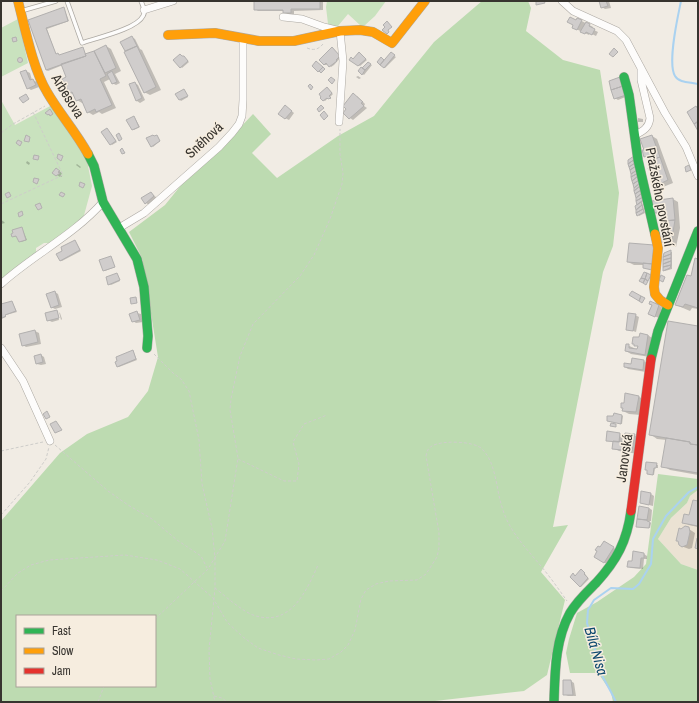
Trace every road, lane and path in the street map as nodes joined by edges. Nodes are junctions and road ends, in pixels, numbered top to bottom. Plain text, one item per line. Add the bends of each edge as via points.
1 (18, 1) edge
2 (56, 1) edge
3 (67, 1) edge
4 (141, 1) edge
5 (173, 1) edge
6 (425, 1) edge
7 (562, 1) edge
8 (144, 10) junction
9 (21, 11) junction
10 (283, 17) dead end
11 (340, 31) junction
12 (168, 35) dead end
13 (243, 38) junction
14 (641, 67) junction
15 (624, 77) dead end
16 (54, 102) junction
17 (33, 112) junction
18 (340, 122) joint
19 (1, 133) edge
20 (635, 135) junction
21 (698, 176) edge
22 (103, 202) junction
23 (1, 204) edge
24 (119, 228) junction
25 (698, 231) edge
26 (1, 284) edge
27 (668, 305) junction
28 (1, 348) edge
29 (148, 348) joint
30 (327, 415) dead end
31 (50, 441) junction
32 (1, 451) edge
33 (238, 458) junction
34 (1, 514) edge
35 (215, 558) junction
36 (318, 565) dead end
37 (208, 569) junction
38 (194, 583) junction
39 (215, 588) junction
40 (1, 591) edge
41 (213, 598) junction
42 (573, 609) junction
43 (156, 618) edge
44 (104, 687) edge
45 (213, 696) junction
46 (98, 702) edge
47 (215, 702) edge
48 (227, 702) edge
49 (554, 702) edge

1 - 9 street, Arbesova
2 - 9 lane
3 - 8 lane via 82,43 130,27 140,20
4 - 8 lane
5 - 8 street
6 - 11 street via 392,43 374,32
7 - 14 street, Pražského povstání via 573,11 617,31 626,40
9 - 16 street, Arbesova via 37,70
10 - 11 street via 302,19
11 - 13 street via 294,41 259,41
11 - 18 street via 343,61
12 - 13 street via 215,34
13 - 24 street, Sněhová via 243,100 239,124 219,146 149,208
14 - 20 street, Pražského povstání via 641,80 650,124
14 - 21 street, Pražského povstání via 686,147
15 - 20 street, Pražského povstání
16 - 17 path
16 - 22 street, Arbesova via 82,143 94,166
17 - 19 path
17 - 23 path via 63,175
18 - 33 path via 342,184 330,219 314,255 300,276 253,324 240,356 230,410
20 - 27 street, Pražského povstání via 638,160 658,248 655,294
22 - 24 street, Arbesova
22 - 26 street via 91,216
24 - 29 street, Arbesova via 137,259 144,287
25 - 27 street, Janovská
27 - 42 street, Janovská via 652,351 626,537 615,560
28 - 31 street via 23,381
29 - 35 path via 181,379 189,392 199,440 202,484 212,528
30 - 33 path via 304,424 293,442 299,464 297,481 284,481
31 - 32 path
31 - 34 path via 46,459 30,482
31 - 37 path via 108,491 152,519 201,556
33 - 35 path via 225,541
35 - 37 path
35 - 39 path
36 - 39 path via 308,589 298,603 290,611 276,617 252,614
37 - 38 path
38 - 40 path via 180,569 157,560 124,554 49,560 32,565 18,574
38 - 41 path
38 - 43 path
39 - 41 path
41 - 42 path via 227,622 258,648 279,655 316,660 329,659 341,652 353,637 361,599 366,590 389,581 417,580 432,566 439,548 439,533 426,456 433,445 462,442 480,447 486,454 495,472 509,525
41 - 45 path via 209,650
42 - 49 street, Janovská via 559,642
44 - 46 path
45 - 47 path
45 - 48 path

